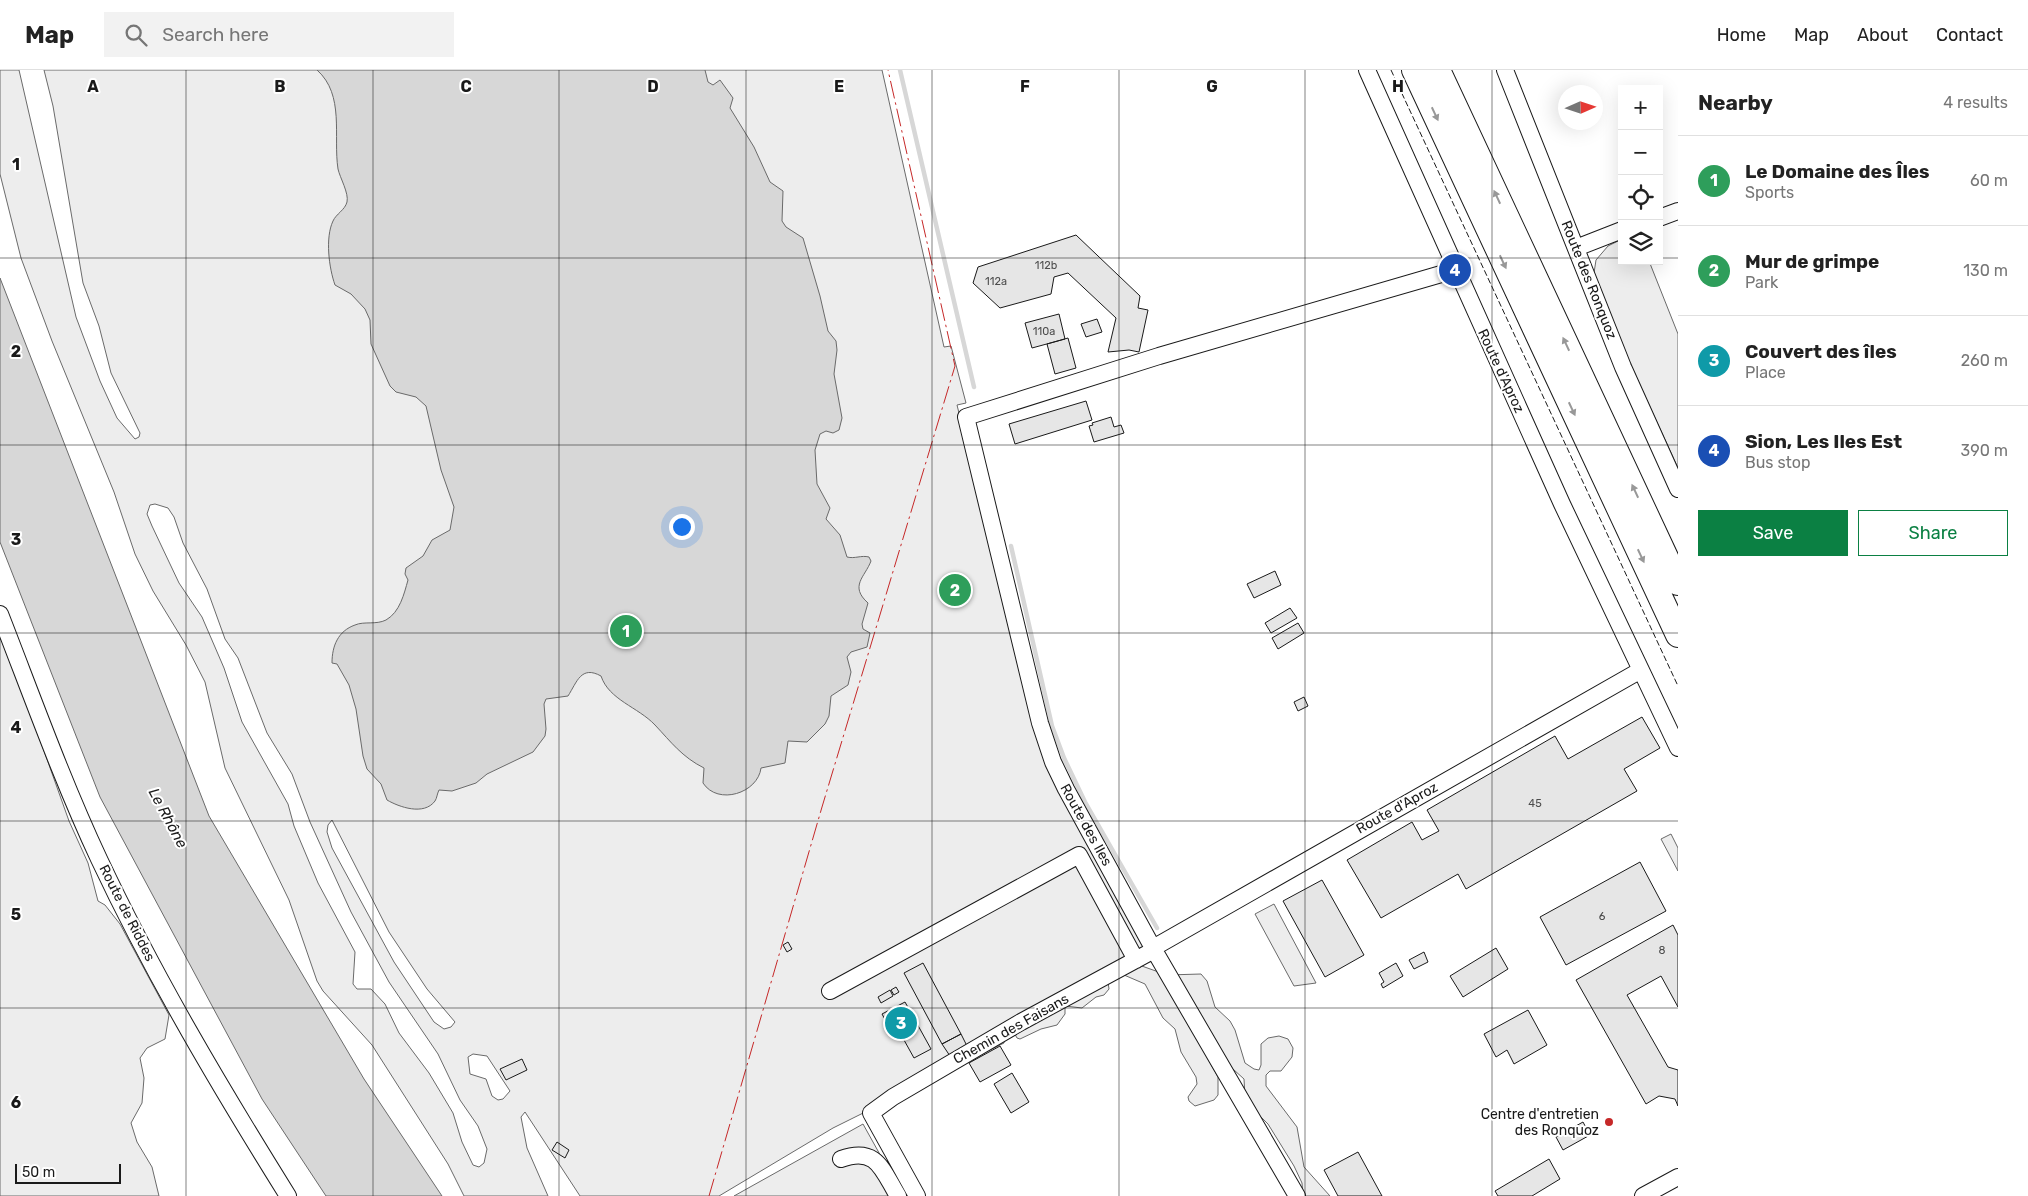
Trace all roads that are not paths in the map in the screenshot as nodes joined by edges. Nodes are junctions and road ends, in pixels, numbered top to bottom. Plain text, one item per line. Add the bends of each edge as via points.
1 (1367, 70) edge
2 (1414, 70) edge
3 (1438, 70) edge
4 (1505, 70) edge
5 (1678, 211) edge
6 (1663, 217) edge
7 (1618, 232) edge
8 (1576, 248) junction
9 (1455, 270) junction
10 (1678, 489) edge
11 (1678, 583) edge
12 (0, 614) edge
13 (1678, 635) edge
14 (1641, 670) junction
15 (1678, 748) edge
16 (1154, 949) junction
17 (1136, 960) junction
18 (830, 991) dead end
19 (842, 1159) dead end
20 (1678, 1177) edge
21 (288, 1196) edge
22 (898, 1196) edge
23 (917, 1196) edge
24 (1297, 1196) edge
25 (1643, 1196) edge

1 - 9 street, Route d'Aproz
2 -> 13 highway
11 -> 3 highway
4 - 8 street, Route des Ronquoz
5 - 6 street
7 - 8 street
8 - 10 street, Route des Ronquoz via 1623,367
9 - 14 street, Route d'Aproz
9 - 16 street, Route des Iles via 1159,356 966,417 1045,742 1066,789
12 - 21 street, Route de Riddes via 100,860 189,1032
14 - 15 street, Route d'Aproz
14 - 16 street, Route d'Aproz
16 - 17 street, Chemin des Faisans
16 - 24 street, Route des Iles
17 - 18 street via 1078,856
17 - 23 street, Chemin des Faisans via 1021,1022 870,1113
19 - 22 street via 865,1154 874,1159
20 - 25 street

